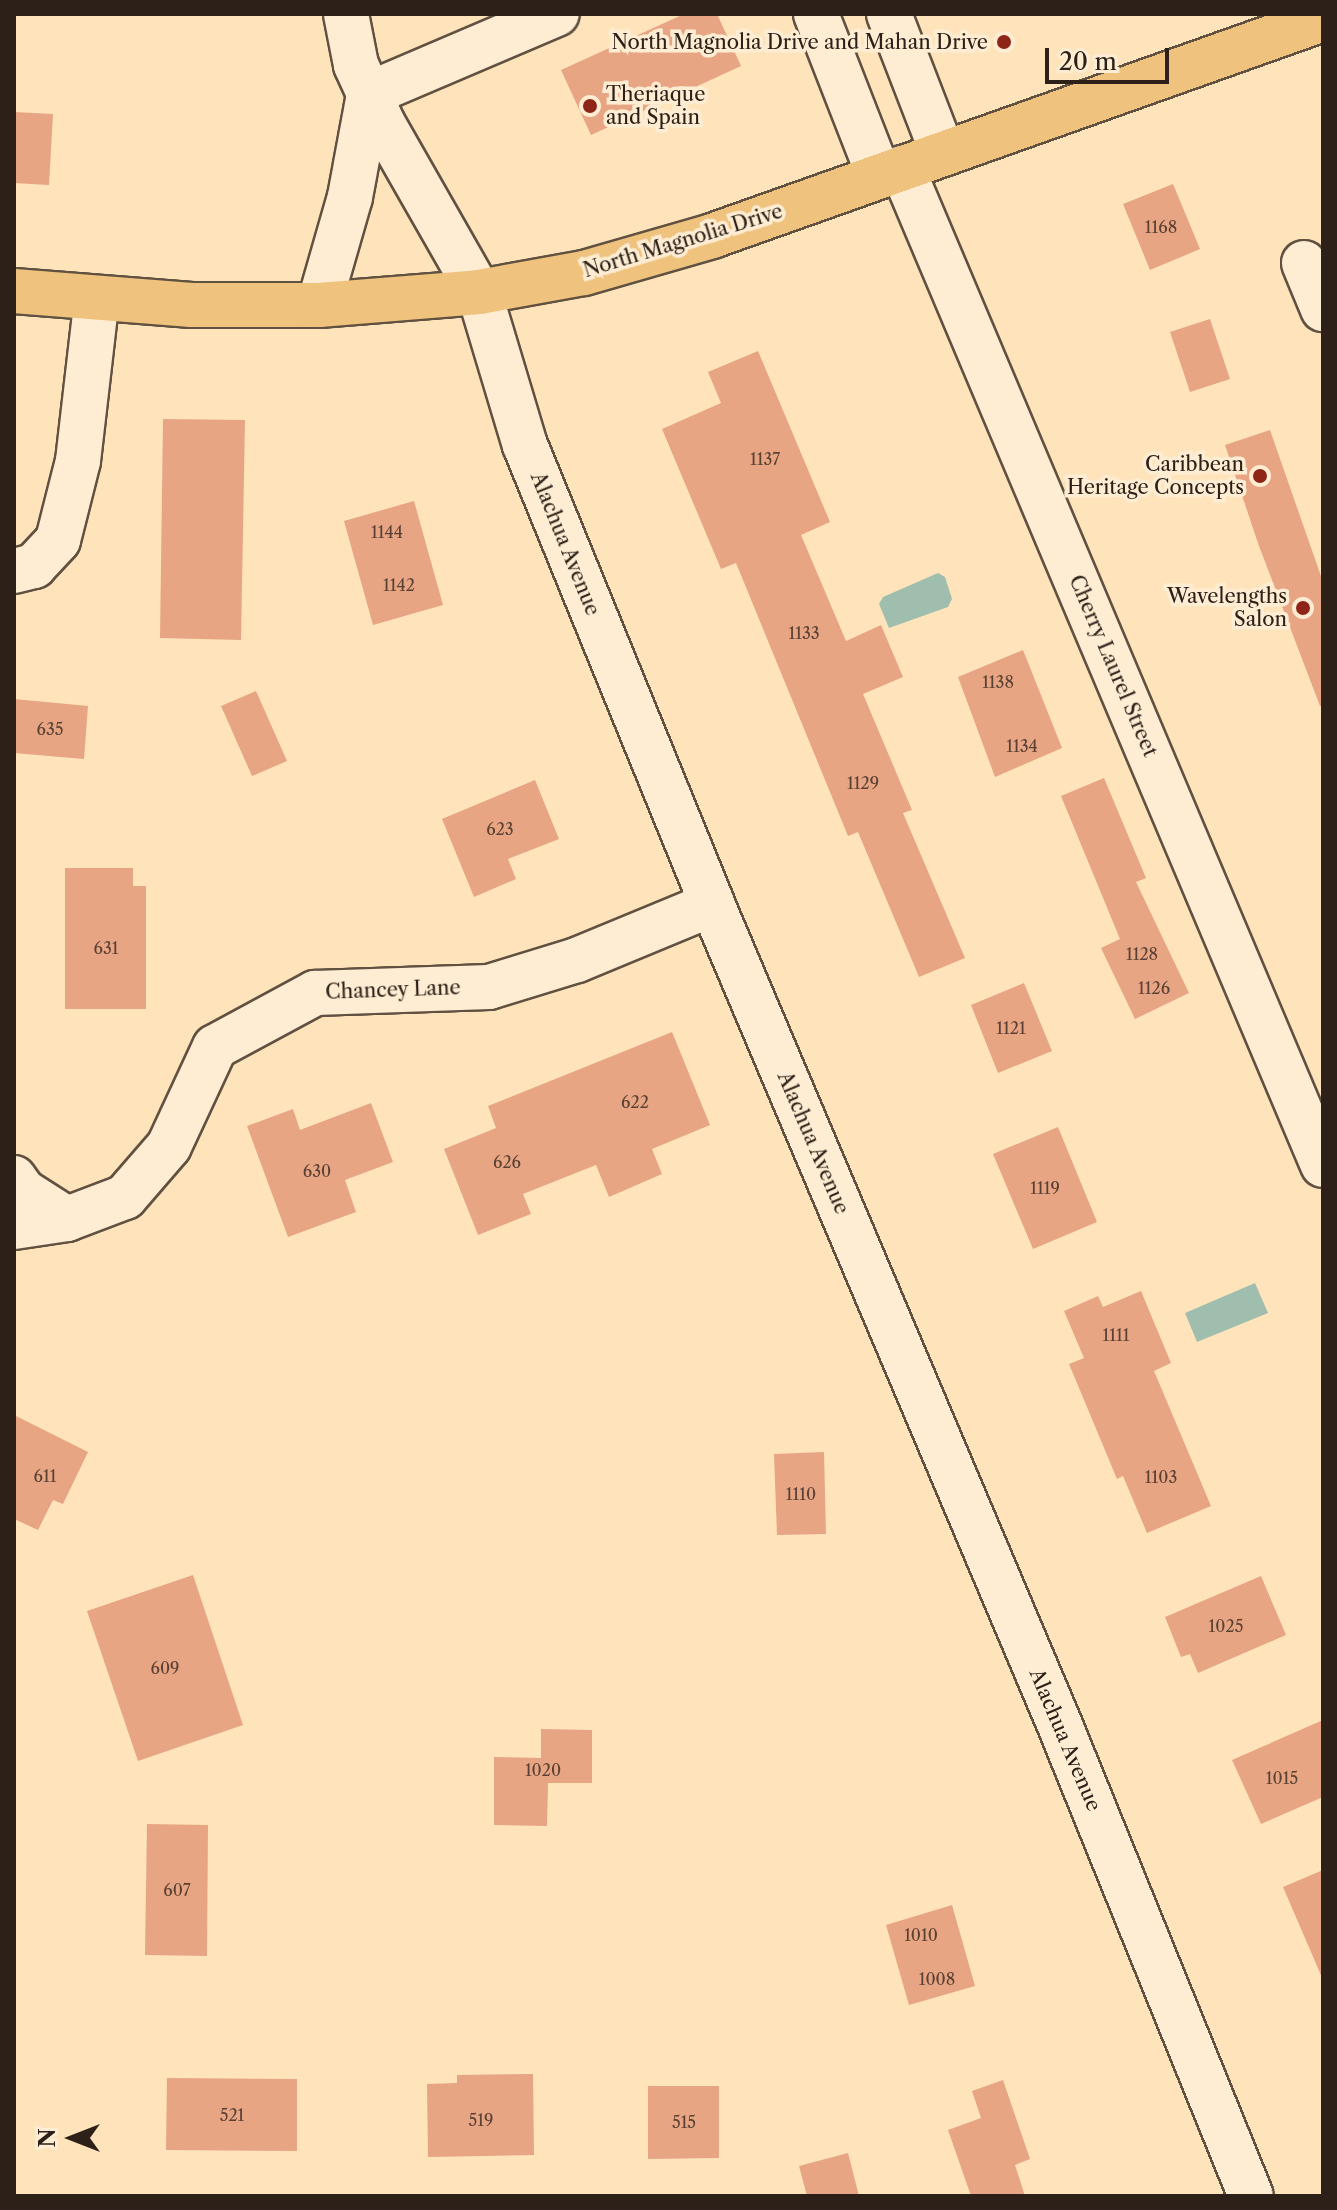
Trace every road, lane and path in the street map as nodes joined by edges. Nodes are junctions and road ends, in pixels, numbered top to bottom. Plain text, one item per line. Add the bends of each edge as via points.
1 (346, 14) edge
2 (557, 14) edge
3 (872, 14) edge
4 (889, 14) edge
5 (1323, 19) edge
6 (820, 23) edge
7 (369, 94) junction
8 (943, 154) junction
9 (891, 172) junction
10 (1304, 263) dead end
11 (14, 291) edge
12 (479, 292) junction
13 (97, 298) junction
14 (319, 305) junction
15 (1323, 309) edge
16 (14, 571) edge
17 (712, 904) junction
18 (1323, 1165) edge
19 (14, 1178) edge
20 (67, 1219) junction
21 (14, 1227) edge
22 (1251, 2196) edge

1 - 7 street, Alachua Avenue via 356,65
2 - 7 street
3 - 6 street
4 - 8 street
5 - 8 main road, North Magnolia Drive
6 - 9 street, Cherry Laurel Street
7 - 12 street, Alachua Avenue
7 - 14 street via 350,197
8 - 9 main road, North Magnolia Drive
9 - 12 main road, North Magnolia Drive via 669,250 584,273
9 - 18 street, Cherry Laurel Street
10 - 15 street
11 - 13 main road, North Magnolia Drive
12 - 14 main road, North Magnolia Drive
12 - 17 street, Alachua Avenue via 525,445
13 - 14 main road, North Magnolia Drive via 191,305
13 - 16 street via 78,461 58,540 34,566
17 - 20 street, Chancey Lane via 577,960 489,987 315,993 215,1047 169,1146 125,1197
17 - 22 street, Alachua Avenue via 1059,1723
19 - 20 street via 23,1191
20 - 21 street, Chancey Lane

